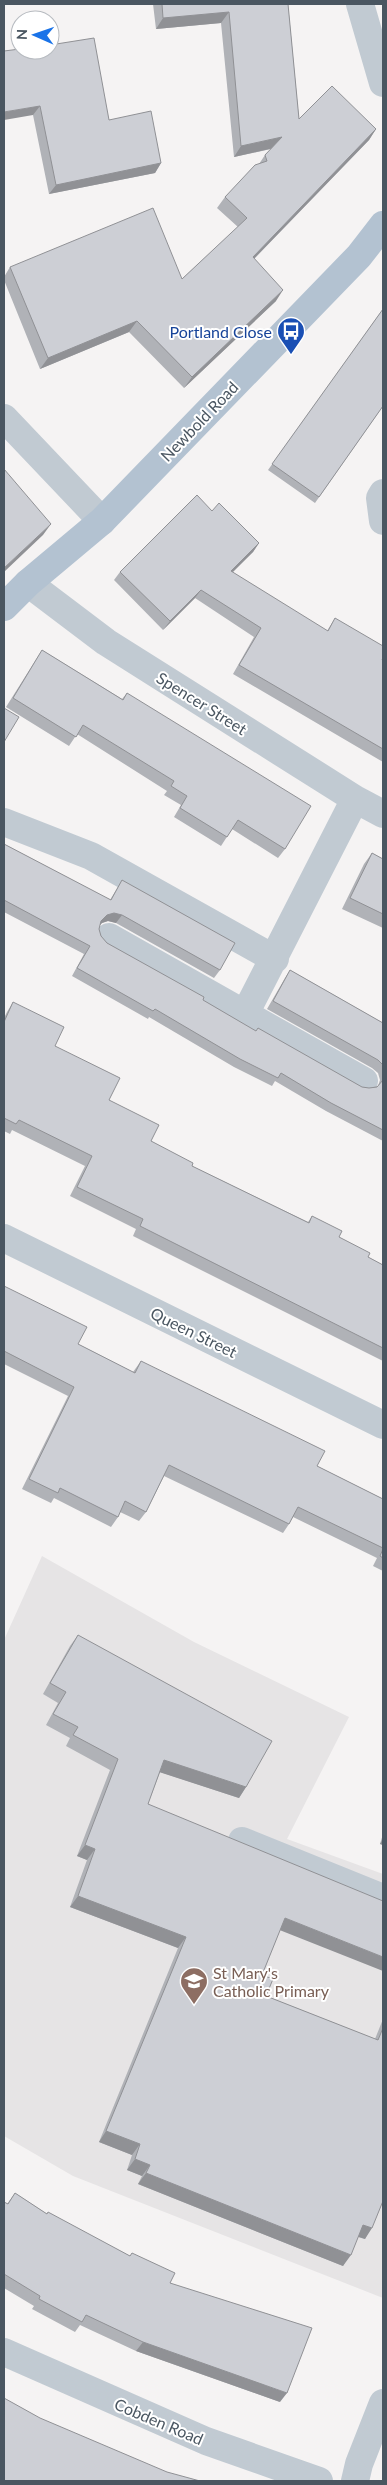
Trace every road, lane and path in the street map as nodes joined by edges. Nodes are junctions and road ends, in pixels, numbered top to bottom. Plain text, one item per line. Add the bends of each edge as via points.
1 (360, 4) edge
2 (383, 83) edge
3 (383, 225) edge
4 (4, 418) edge
5 (383, 493) edge
6 (102, 521) junction
7 (383, 521) edge
8 (28, 583) junction
9 (4, 607) edge
10 (355, 800) junction
11 (383, 814) edge
12 (4, 822) edge
13 (109, 937) dead end
14 (275, 959) junction
15 (245, 1014) junction
16 (364, 1081) dead end
17 (4, 1238) edge
18 (383, 1425) edge
19 (242, 1841) edge
20 (383, 1898) edge
21 (4, 2352) edge
22 (383, 2403) edge
23 (366, 2468) edge
24 (319, 2481) edge

1 - 2 street
3 - 6 main road, Newbold Road via 359,256
4 - 6 street
5 - 7 street via 380,498
6 - 8 main road, Newbold Road
8 - 9 main road, Newbold Road
8 - 10 street, Spencer Street via 106,642
10 - 11 street, Spencer Street
10 - 14 street
12 - 14 street via 91,856
13 - 15 street
14 - 15 street
15 - 16 street
17 - 18 street, Queen Street
19 - 20 street
21 - 24 street, Cobden Road via 206,2441
22 - 23 street

